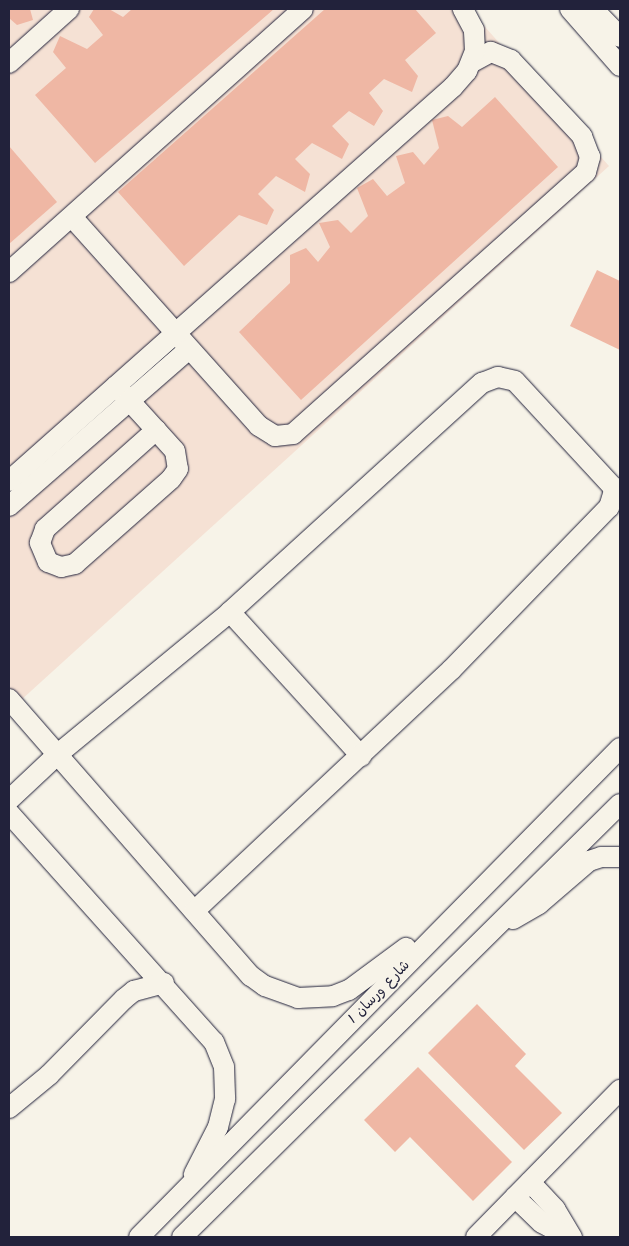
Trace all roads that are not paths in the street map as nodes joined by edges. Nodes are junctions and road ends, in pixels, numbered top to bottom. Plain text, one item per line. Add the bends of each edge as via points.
1 (69, 9) edge
2 (303, 9) edge
3 (463, 9) edge
4 (570, 9) edge
5 (593, 9) edge
6 (620, 37) edge
7 (472, 62) junction
8 (9, 63) edge
9 (620, 66) edge
10 (72, 217) junction
11 (9, 272) edge
12 (174, 334) junction
13 (188, 350) junction
14 (116, 386) junction
15 (130, 401) junction
16 (156, 430) junction
17 (9, 481) edge
18 (616, 484) edge
19 (9, 506) edge
20 (230, 612) junction
21 (9, 699) edge
22 (620, 748) edge
23 (58, 754) junction
24 (361, 756) junction
25 (9, 800) edge
26 (620, 804) edge
27 (11, 822) edge
28 (620, 857) edge
29 (463, 904) junction
30 (194, 911) junction
31 (493, 928) junction
32 (164, 983) junction
33 (620, 1090) edge
34 (9, 1108) edge
35 (530, 1182) junction
36 (183, 1194) junction
37 (515, 1197) junction
38 (139, 1237) edge
39 (182, 1237) edge
40 (476, 1237) edge
41 (568, 1237) edge
42 (572, 1237) edge

1 - 8 street
2 - 10 street
3 - 7 street via 474,30
4 - 9 street
5 - 6 street
7 - 12 street via 453,87
7 - 13 street via 491,52 505,56 582,136 590,157 582,178 293,434 284,437 266,432
10 - 11 street
10 - 12 street
12 - 13 street
12 - 14 street
13 - 15 street
14 - 15 street
14 - 17 street
15 - 16 street
15 - 19 street
16 - 16 street via 178,457 175,474 75,564 61,567 48,562 40,543 45,530
18 - 20 street via 522,386 507,378 489,379
18 - 24 street via 609,507 451,670
20 - 23 street
20 - 24 street
21 - 23 street
22 - 29 street, شارع ورسان 1
23 - 25 street
23 - 30 street
24 - 30 street
26 - 31 street
27 - 32 street
28 - 31 street via 589,861 539,904
29 - 30 street via 349,990 316,999 290,996 265,986 251,976
29 - 36 street, شارع ورسان 1
31 - 39 street
32 - 34 street via 134,991 124,998 49,1075
32 - 36 street via 214,1042 226,1084 218,1128
33 - 35 street
35 - 37 street
35 - 42 street via 555,1209
36 - 38 street, شارع ورسان 1
37 - 40 street
37 - 41 street via 542,1223

